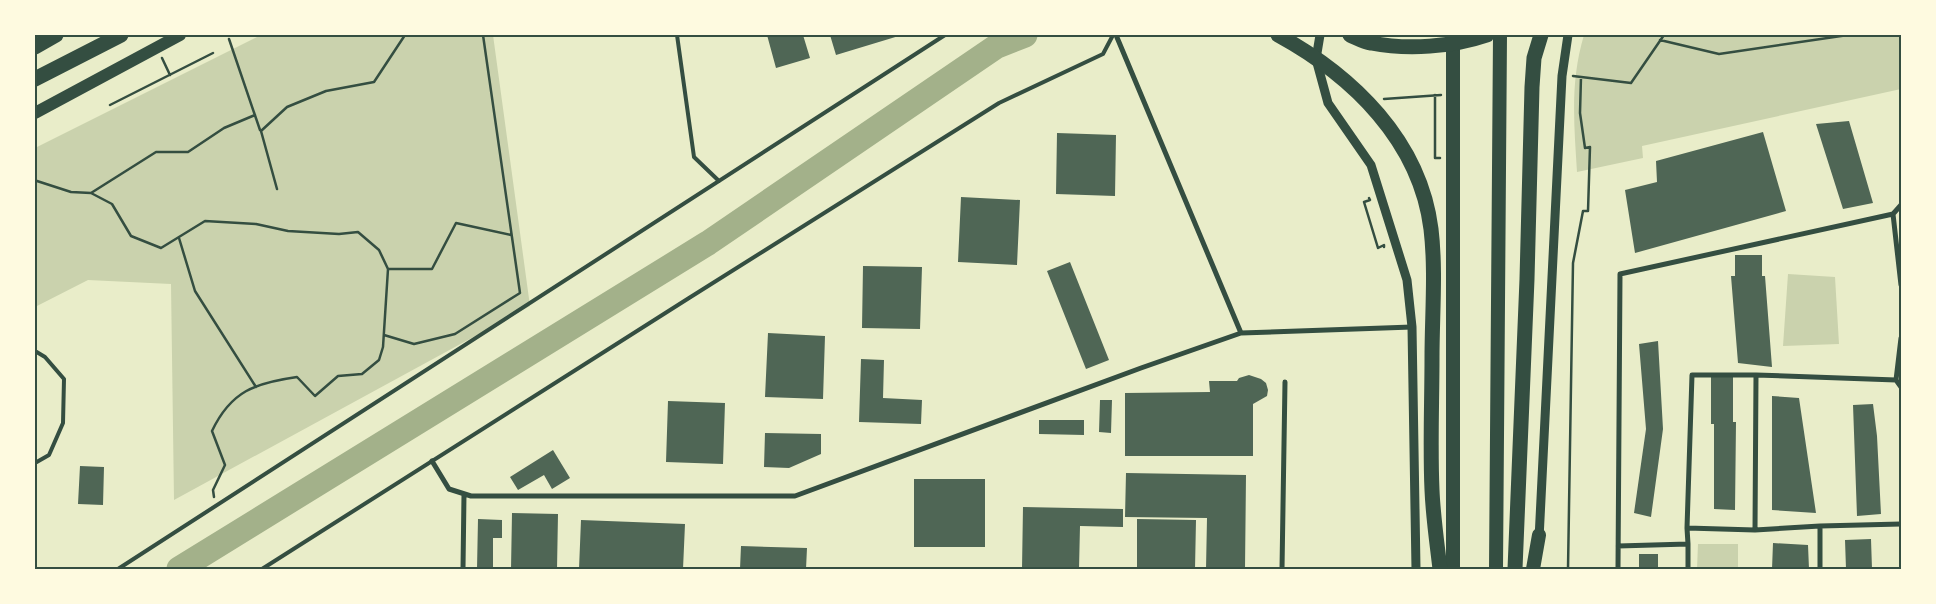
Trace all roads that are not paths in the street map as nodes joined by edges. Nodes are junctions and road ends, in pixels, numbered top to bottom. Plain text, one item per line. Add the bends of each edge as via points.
1 (56, 35) edge
2 (122, 35) edge
3 (180, 35) edge
4 (677, 35) edge
5 (945, 35) edge
6 (1114, 35) edge
7 (1278, 35) edge
8 (1320, 35) edge
9 (1350, 35) edge
10 (1453, 35) edge
11 (1487, 35) edge
12 (1500, 35) edge
13 (1542, 35) edge
14 (1568, 35) edge
15 (35, 47) edge
16 (35, 79) edge
17 (35, 112) edge
18 (719, 181) junction
19 (1901, 205) edge
20 (1893, 214) junction
21 (1901, 285) edge
22 (1412, 327) junction
23 (1241, 334) junction
24 (1901, 338) edge
25 (35, 351) edge
26 (1756, 375) junction
27 (1896, 380) junction
28 (1285, 382) dead end
29 (1901, 387) edge
30 (432, 461) junction
31 (35, 463) edge
32 (464, 494) junction
33 (1901, 524) edge
34 (1820, 526) junction
35 (1687, 528) junction
36 (1755, 530) junction
37 (1540, 535) junction
38 (1688, 544) junction
39 (1618, 546) junction
40 (118, 569) edge
41 (262, 569) edge
42 (463, 569) edge
43 (1282, 569) edge
44 (1416, 569) edge
45 (1440, 569) edge
46 (1453, 569) edge
47 (1496, 569) edge
48 (1515, 569) edge
49 (1533, 569) edge
50 (1539, 569) edge
51 (1618, 569) edge
52 (1688, 569) edge
53 (1820, 569) edge

1 - 15 highway
2 - 16 highway
3 - 17 main road
4 - 18 lane via 694,157
5 - 18 lane
6 - 23 street
6 - 30 lane via 1103,54 999,103
7 - 45 highway via 1330,68 1385,120 1406,154 1422,192 1431,229 1432,490
8 - 22 street via 1316,59 1328,103 1371,165 1407,280
9 - 11 highway via 1371,43 1400,46 1434,46
10 - 46 highway
12 - 47 highway
13 - 48 highway via 1534,58 1532,88
14 - 37 street via 1562,76
18 - 40 lane
19 - 20 street
20 - 21 street
20 - 39 street via 1620,274
22 - 23 street
22 - 44 street
23 - 32 street via 795,496
24 - 27 street
25 - 31 lane via 64,379 63,423 49,454
26 - 27 street
26 - 35 street via 1692,375
26 - 36 street
27 - 29 street
28 - 43 street
30 - 32 street via 449,489
30 - 41 lane
32 - 42 street
33 - 34 street
34 - 36 street
34 - 53 street
35 - 36 street
35 - 38 street
37 - 49 highway
37 - 50 street
38 - 39 street
38 - 52 street
39 - 51 street

